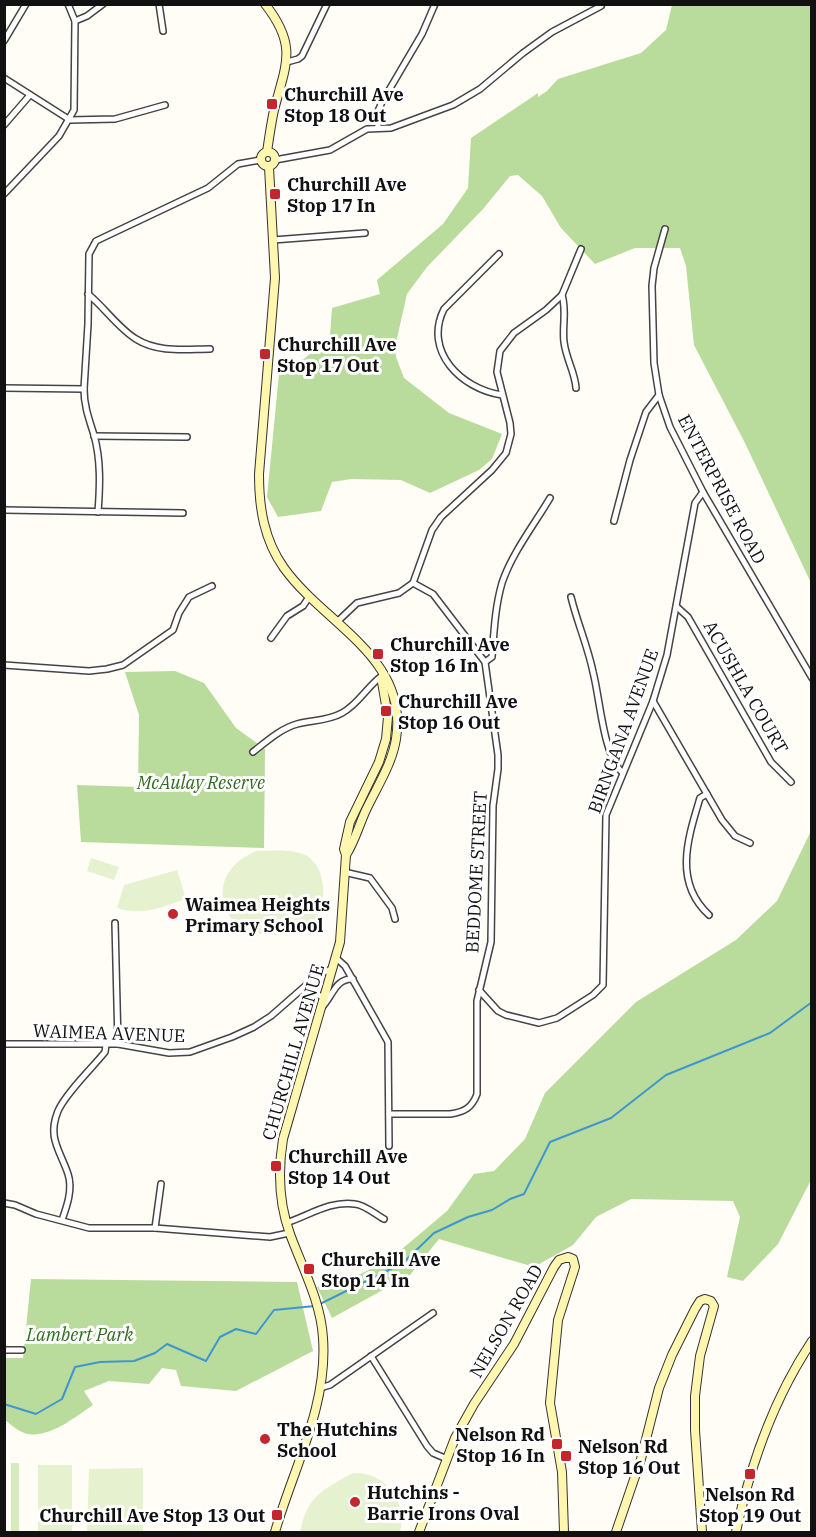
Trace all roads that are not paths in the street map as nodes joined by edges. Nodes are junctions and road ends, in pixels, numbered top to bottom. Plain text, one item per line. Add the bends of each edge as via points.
1 (26, 4) edge
2 (68, 4) edge
3 (103, 4) edge
4 (159, 4) edge
5 (265, 4) edge
6 (327, 4) edge
7 (435, 4) edge
8 (601, 6) edge
9 (75, 21) junction
10 (163, 31) dead end
11 (4, 41) edge
12 (287, 62) junction
13 (4, 78) edge
14 (30, 95) junction
15 (165, 105) dead end
16 (70, 120) junction
17 (4, 125) edge
18 (378, 128) junction
19 (267, 152) junction
20 (260, 160) junction
21 (275, 160) junction
22 (269, 167) junction
23 (4, 194) edge
24 (665, 229) dead end
25 (365, 233) dead end
26 (273, 240) junction
27 (581, 249) dead end
28 (499, 254) dead end
29 (88, 294) junction
30 (562, 295) junction
31 (210, 349) dead end
32 (4, 388) edge
33 (576, 388) dead end
34 (84, 389) junction
35 (502, 395) junction
36 (659, 395) junction
37 (94, 436) junction
38 (187, 437) dead end
39 (703, 492) junction
40 (550, 498) dead end
41 (4, 510) edge
42 (98, 512) junction
43 (183, 513) dead end
44 (614, 521) dead end
45 (413, 583) junction
46 (212, 586) dead end
47 (309, 597) junction
48 (571, 597) dead end
49 (677, 607) junction
50 (337, 622) junction
51 (271, 638) dead end
52 (485, 662) junction
53 (4, 665) edge
54 (383, 675) junction
55 (812, 678) edge
56 (653, 701) junction
57 (253, 752) dead end
58 (622, 772) junction
59 (791, 782) dead end
60 (706, 794) junction
61 (750, 843) dead end
62 (344, 872) junction
63 (709, 915) dead end
64 (395, 920) dead end
65 (115, 923) dead end
66 (335, 957) junction
67 (332, 969) junction
68 (353, 979) junction
69 (303, 989) junction
70 (479, 990) junction
71 (323, 997) junction
72 (320, 1009) junction
73 (4, 1044) edge
74 (118, 1044) junction
75 (106, 1045) junction
76 (389, 1114) junction
77 (389, 1146) dead end
78 (161, 1184) dead end
79 (4, 1203) edge
80 (384, 1219) dead end
81 (62, 1220) junction
82 (286, 1223) junction
83 (155, 1228) junction
84 (289, 1233) junction
85 (433, 1313) dead end
86 (812, 1341) edge
87 (4, 1350) edge
88 (22, 1350) dead end
89 (371, 1356) junction
90 (320, 1388) junction
91 (447, 1459) junction
92 (275, 1533) edge
93 (418, 1533) edge
94 (564, 1533) edge
95 (616, 1533) edge
96 (702, 1533) edge
97 (736, 1533) edge

1 - 11 street
2 - 9 street
3 - 9 street
4 - 10 street
5 - 12 street via 282,30
6 - 12 street via 302,56
7 - 18 street via 382,102
8 - 18 street via 552,32 468,98 391,128
9 - 16 street via 75,100
12 - 19 street
13 - 14 street
14 - 16 street
14 - 17 street
15 - 16 street via 115,119
16 - 23 street
18 - 21 street via 367,129 330,150
19 - 20 street
19 - 21 street
20 - 22 street
20 - 29 street via 238,164 208,188 96,241 89,254
21 - 22 street
22 - 26 street, CHURCHILL AVENUE
24 - 36 street, ENTERPRISE ROAD via 652,286
25 - 26 street
26 - 47 street, CHURCHILL AVENUE via 274,299 259,499 270,543
27 - 30 street
28 - 35 street via 444,309 438,336 451,369 490,393
29 - 31 street via 144,344 169,349
29 - 34 street
30 - 33 street via 564,342
30 - 35 street via 503,345 497,372
32 - 34 street
34 - 37 street
35 - 45 street via 511,434 506,453 441,517 432,530
36 - 39 street, ENTERPRISE ROAD via 670,427
36 - 44 street via 646,412
37 - 38 street
37 - 42 street via 99,463
39 - 49 street, BIRNGANA AVENUE via 695,503
39 - 55 street, ENTERPRISE ROAD
40 - 52 street via 503,581 492,657
41 - 42 street
42 - 43 street
45 - 50 street via 399,593 357,603
45 - 52 street via 433,594
46 - 53 street via 189,597 173,630 123,664 89,671
47 - 50 street, CHURCHILL AVENUE
47 - 51 street via 287,616
48 - 58 street via 593,670 614,765
49 - 56 street, BIRNGANA AVENUE
49 - 59 street, ACUSHLA COURT via 688,617 771,762
50 - 54 street, CHURCHILL AVENUE via 366,650
52 - 70 street, BEDDOME STREET via 498,769 493,806 491,942
54 - 57 street via 345,712 297,724
54 - 62 street, CHURCHILL AVENUE via 394,691 396,739 389,764 346,855
56 - 58 street, BIRNGANA AVENUE
56 - 60 street
58 - 70 street, BIRNGANA AVENUE via 605,824 603,985 557,1018 539,1023 498,1011
60 - 61 street via 729,830
60 - 63 street via 700,798 689,836 687,876 691,893
62 - 64 street via 370,879 392,908
62 - 66 street, CHURCHILL AVENUE
65 - 74 street
66 - 67 street, CHURCHILL AVENUE
66 - 68 street
67 - 69 street, WAIMEA AVENUE via 319,974
67 - 71 street, CHURCHILL AVENUE
68 - 72 street via 342,980
68 - 76 street via 388,1042
69 - 71 street
69 - 74 street, WAIMEA AVENUE via 254,1027 190,1052 169,1053
70 - 76 street, BEDDOME STREET via 474,1103 450,1114
71 - 72 street, CHURCHILL AVENUE
72 - 82 street, CHURCHILL AVENUE via 283,1139 279,1167
73 - 75 street, WAIMEA AVENUE
74 - 75 street, WAIMEA AVENUE
75 - 81 street via 105,1052 60,1107 55,1119 56,1148 69,1175 70,1188
76 - 77 street
78 - 83 street
79 - 81 street
80 - 82 street via 362,1206 350,1204 323,1208
81 - 83 street via 89,1228
82 - 84 street, CHURCHILL AVENUE
83 - 84 street via 270,1236
84 - 90 street, CHURCHILL AVENUE via 319,1313 323,1338
85 - 89 street
86 - 97 street via 764,1435
87 - 88 street
89 - 90 street
89 - 91 street via 426,1446
90 - 92 street, CHURCHILL AVENUE
91 - 93 street, NELSON ROAD
91 - 94 street, NELSON ROAD via 466,1418 514,1344 554,1267 562,1258 573,1259 574,1271 558,1320 550,1402 562,1472
95 - 96 street via 665,1373 695,1309 705,1299 714,1306 700,1356 694,1430

